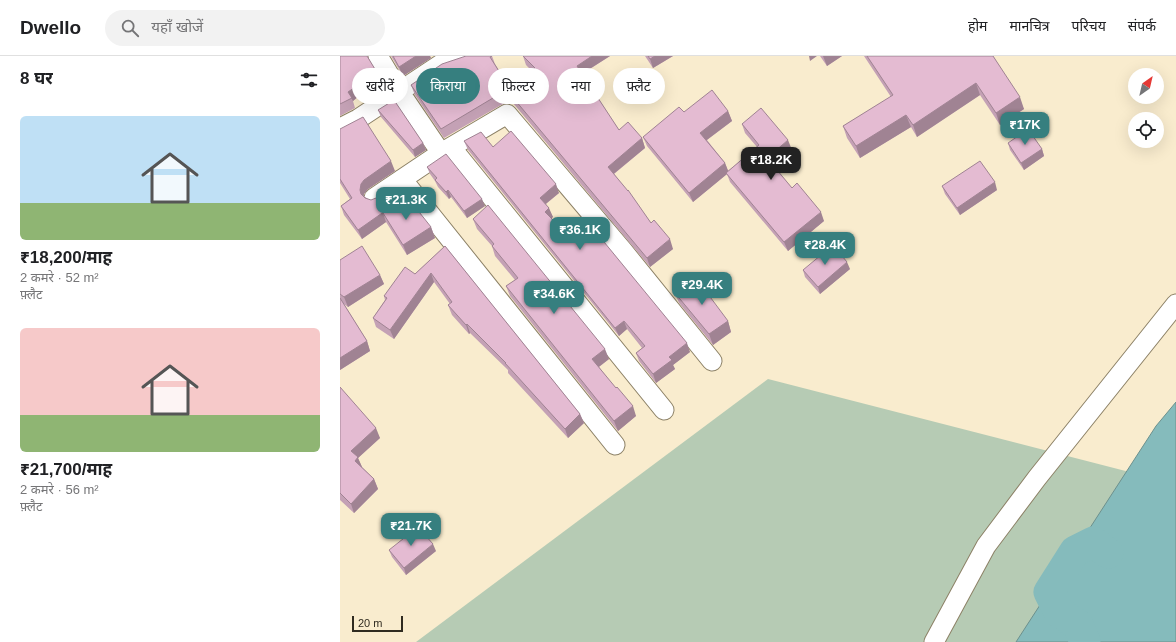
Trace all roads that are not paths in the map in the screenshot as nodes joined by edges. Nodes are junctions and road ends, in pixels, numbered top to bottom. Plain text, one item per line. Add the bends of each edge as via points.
1 (378, 56) edge
2 (464, 56) edge
3 (385, 68) edge
4 (408, 86) edge
5 (408, 103) edge
6 (381, 104) edge
7 (340, 128) edge
8 (446, 150) junction
9 (402, 179) junction
10 (374, 198) edge
11 (1176, 304) edge
12 (712, 361) dead end
13 (664, 410) dead end
14 (615, 445) dead end
15 (934, 642) edge

1 - 3 street
2 - 4 street via 441,64
5 - 8 street
6 - 7 street
8 - 9 street
8 - 12 street via 507,114
8 - 13 street
9 - 10 street
9 - 14 street
11 - 15 street via 986,546

